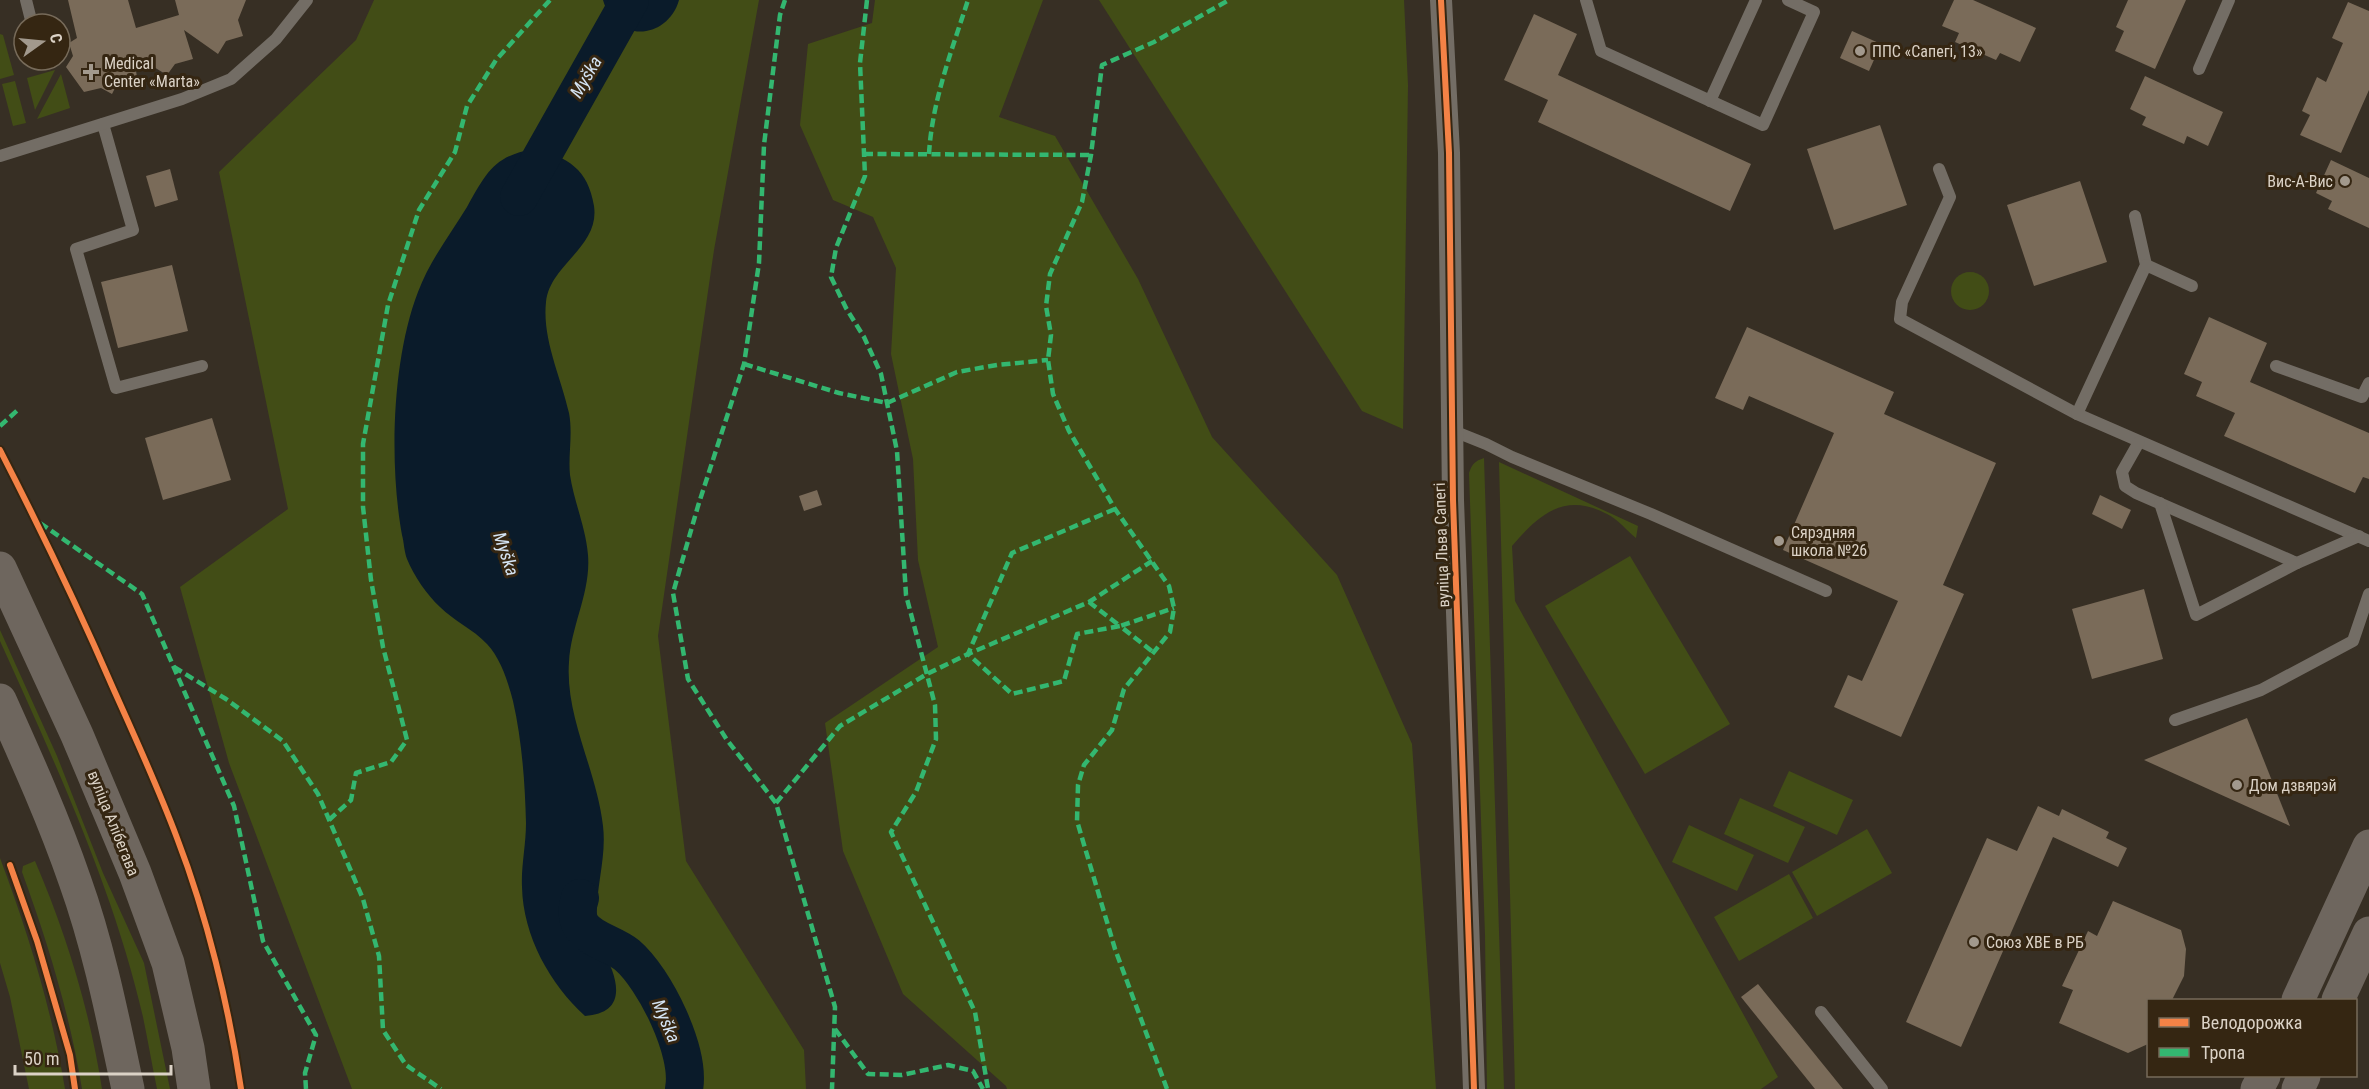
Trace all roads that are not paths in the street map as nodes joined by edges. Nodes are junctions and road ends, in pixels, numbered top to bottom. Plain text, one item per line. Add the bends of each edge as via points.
1 (307, 0) edge
2 (1441, 0) edge
3 (1586, 0) edge
4 (1756, 0) edge
5 (1788, 0) edge
6 (2229, 0) edge
7 (2199, 69) dead end
8 (1710, 101) junction
9 (103, 123) junction
10 (0, 156) edge
11 (1940, 169) dead end
12 (2135, 216) dead end
13 (2146, 265) junction
14 (2192, 286) dead end
15 (202, 366) dead end
16 (2276, 366) dead end
17 (2369, 383) edge
18 (2077, 414) junction
19 (1451, 430) junction
20 (2139, 442) junction
21 (2160, 503) junction
22 (2364, 539) edge
23 (2297, 563) junction
24 (0, 568) edge
25 (1826, 591) dead end
26 (2369, 594) edge
27 (0, 700) edge
28 (2175, 720) dead end
29 (2369, 846) edge
30 (2345, 899) junction
31 (2368, 940) edge
32 (2298, 999) edge
33 (2338, 999) edge
34 (1821, 1012) dead end
35 (128, 1089) edge
36 (194, 1089) edge
37 (1474, 1089) edge
38 (1882, 1089) edge

1 - 9 lane via 276,39 231,79
2 - 19 street, вуліца Льва Сапегі via 1449,153
3 - 8 lane via 1601,51
4 - 8 lane
5 - 8 lane via 1814,12 1763,125
6 - 7 lane
9 - 10 lane
9 - 15 lane via 133,230 76,249 116,388
11 - 18 lane via 1950,198 1902,302 1900,319
12 - 13 lane
13 - 14 lane
13 - 18 lane
16 - 17 lane via 2362,397
18 - 20 lane
19 - 25 lane
19 - 37 street, вуліца Льва Сапегі
20 - 21 lane via 2122,472 2125,486
20 - 22 lane
21 - 23 lane
21 - 23 lane via 2196,615
22 - 23 lane
24 - 36 main road, вуліца Алібегава via 135,873 168,963
26 - 28 lane via 2353,641 2260,690
27 - 35 main road via 76,882 109,999
29 - 30 main road
30 - 31 main road via 2348,917
30 - 32 main road
31 - 33 main road
34 - 38 lane

